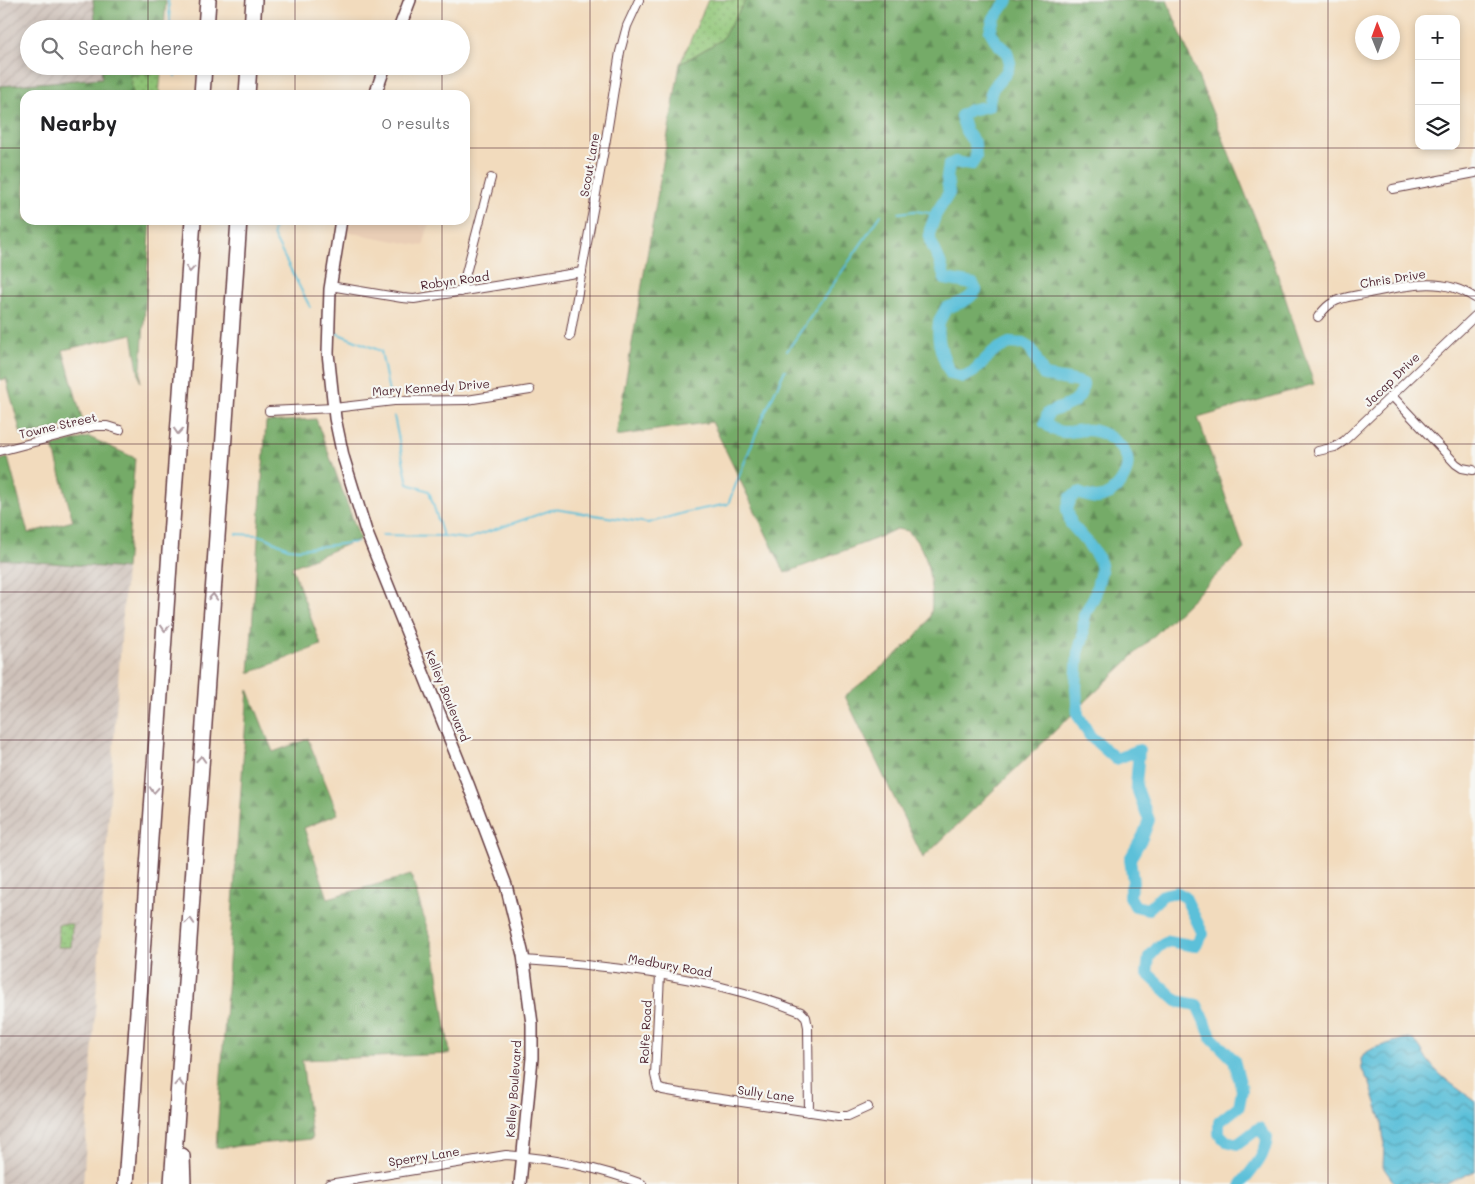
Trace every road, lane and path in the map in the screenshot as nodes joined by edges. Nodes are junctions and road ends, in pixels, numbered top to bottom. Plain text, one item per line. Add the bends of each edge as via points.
1 (208, 0) edge
2 (254, 0) edge
3 (410, 0) edge
4 (639, 0) edge
5 (207, 20) edge
6 (253, 20) edge
7 (402, 20) edge
8 (203, 75) edge
9 (249, 75) edge
10 (382, 75) edge
11 (202, 90) edge
12 (248, 90) edge
13 (377, 90) edge
14 (1475, 173) edge
15 (491, 178) dead end
16 (1393, 188) dead end
17 (193, 225) edge
18 (239, 225) edge
19 (340, 225) edge
20 (582, 272) junction
21 (330, 286) junction
22 (461, 292) junction
23 (1475, 298) edge
24 (1475, 316) edge
25 (1318, 317) dead end
26 (570, 336) dead end
27 (530, 390) dead end
28 (1392, 396) junction
29 (334, 408) junction
30 (269, 410) dead end
31 (120, 430) dead end
32 (1318, 450) dead end
33 (0, 451) edge
34 (1474, 470) dead end
35 (524, 960) junction
36 (660, 975) junction
37 (659, 1088) joint
38 (177, 1106) junction
39 (868, 1107) dead end
40 (809, 1112) junction
41 (129, 1144) junction
42 (523, 1156) junction
43 (117, 1184) edge
44 (126, 1184) edge
45 (172, 1184) edge
46 (183, 1184) edge
47 (329, 1184) edge
48 (520, 1184) edge
49 (642, 1184) edge

1 - 5 highway
2 - 6 highway
3 - 7 main road
4 - 20 street, Scout Lane via 620,52
8 - 11 highway
9 - 12 highway
10 - 13 main road
14 - 16 street
15 - 22 street
17 -> 41 highway
38 -> 18 highway
19 - 21 main road, Kelley Boulevard
20 - 22 street, Robyn Road
20 - 26 street, Scout Lane
21 - 22 street, Robyn Road via 402,298
21 - 29 main road, Kelley Boulevard via 328,353
23 - 25 street, Chris Drive via 1451,286 1420,284 1339,300
24 - 28 street, Jacap Drive
27 - 29 street, Mary Kennedy Drive via 467,400 394,401
28 - 32 street, Jacap Drive via 1340,444
28 - 34 street via 1456,464
29 - 30 street
29 - 35 main road, Kelley Boulevard via 354,494 494,851 506,885
31 - 33 street, Towne Street via 95,426
35 - 36 street, Medbury Road
35 - 42 main road, Kelley Boulevard via 532,1024 532,1058
36 - 37 street, Rolfe Road via 655,1075
36 - 40 street, Medbury Road via 720,987 798,1011 806,1017
37 - 40 street, Sully Lane
38 - 45 highway
38 - 46 highway
39 - 40 street, Sully Lane via 848,1116
41 - 43 highway
41 - 44 highway
42 - 47 street, Sperry Lane via 495,1156
42 - 48 main road, Kelley Boulevard
42 - 49 street, Sperry Lane via 607,1172

